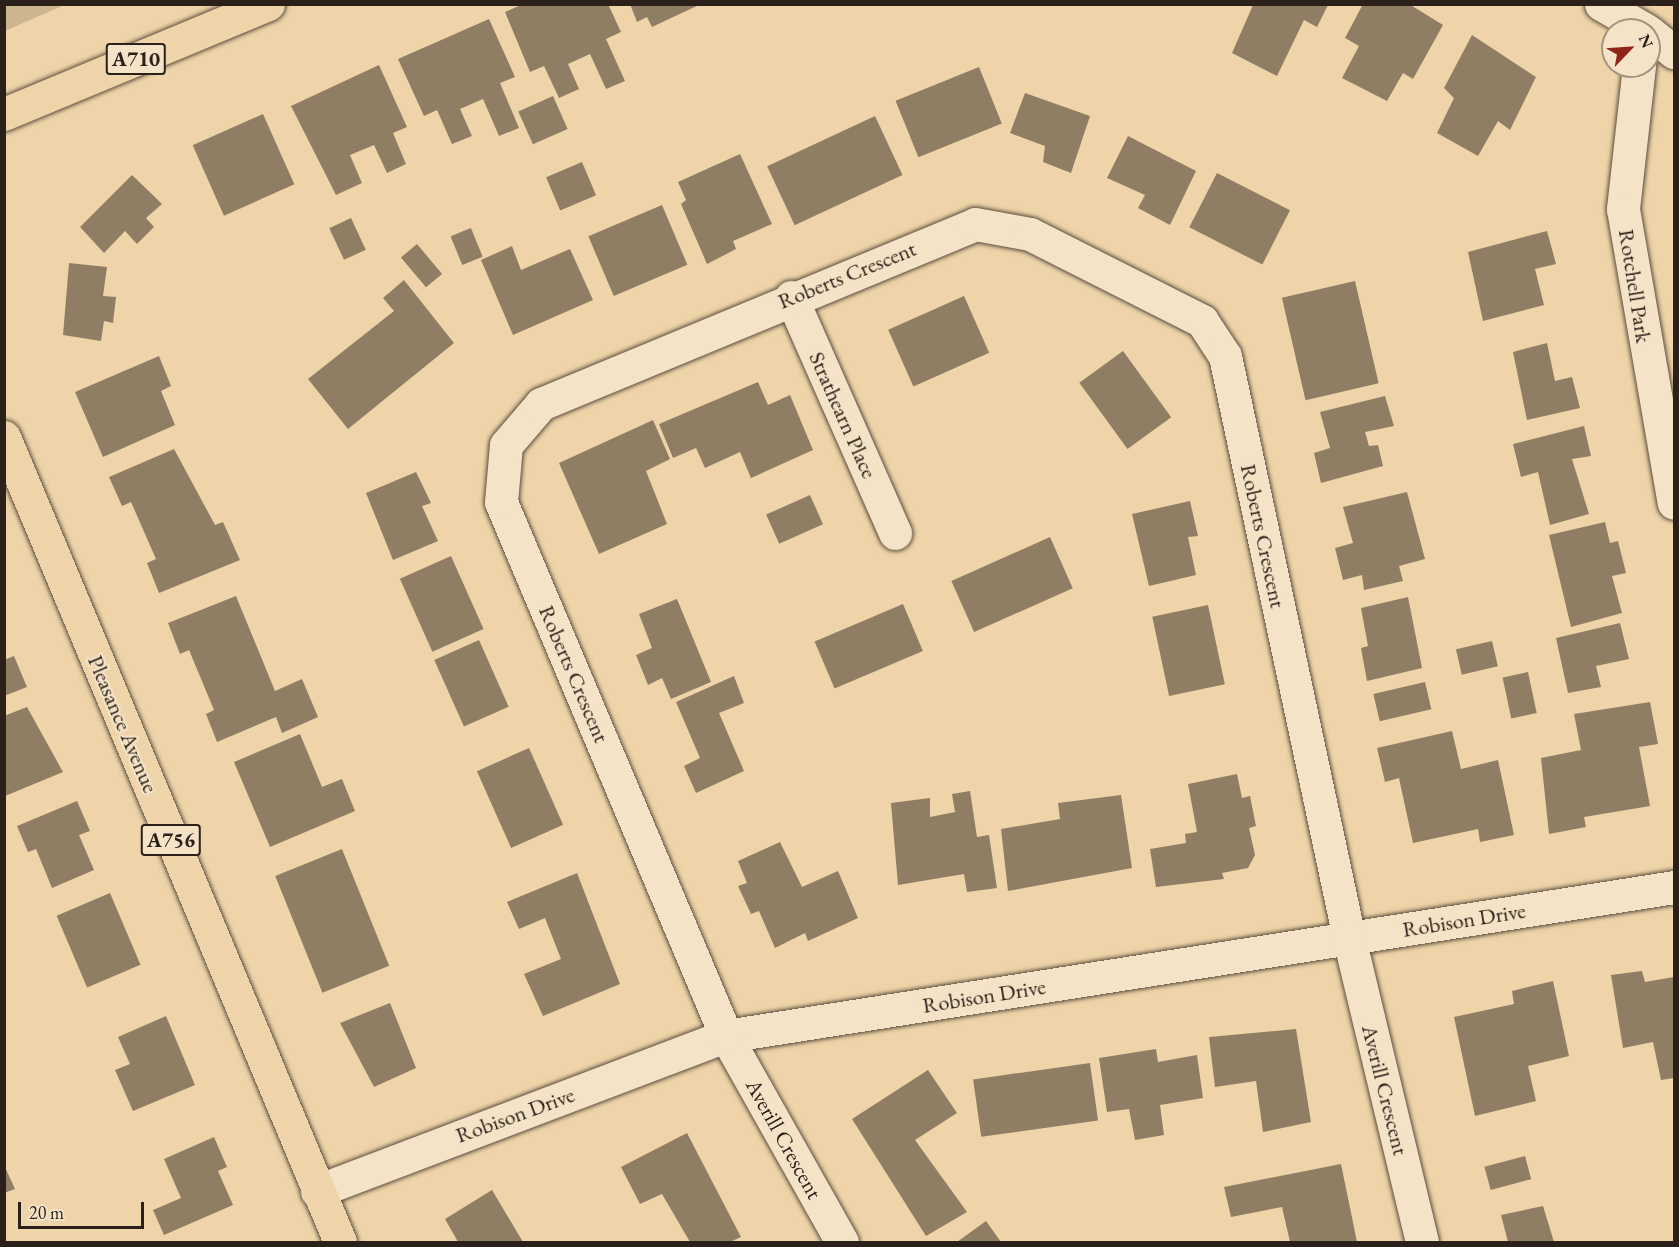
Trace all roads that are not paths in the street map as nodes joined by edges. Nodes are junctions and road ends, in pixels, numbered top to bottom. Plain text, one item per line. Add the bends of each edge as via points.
1 (268, 4) edge
2 (1601, 4) edge
3 (1625, 18) edge
4 (1661, 42) edge
5 (1674, 52) edge
6 (1638, 78) edge
7 (4, 114) edge
8 (791, 297) junction
9 (4, 437) edge
10 (1674, 503) edge
11 (895, 533) dead end
12 (1674, 887) edge
13 (1349, 938) junction
14 (726, 1036) junction
15 (316, 1191) junction
16 (340, 1242) edge
17 (842, 1242) edge
18 (1422, 1242) edge

1 - 7 main road, A710
2 - 3 street
4 - 5 street
6 - 10 street, Rotchell Park via 1623,209
8 - 11 street, Strathearn Place
8 - 13 street, Roberts Crescent via 975,224 1030,234 1202,321 1225,356
8 - 14 street, Roberts Crescent via 541,404 506,446 501,502
9 - 15 main road, Pleasance Avenue / A756
12 - 13 street, Robison Drive
13 - 14 street, Robison Drive
13 - 18 street, Averill Crescent
14 - 15 street, Robison Drive
14 - 17 street, Averill Crescent
15 - 16 main road, Pleasance Avenue / A756

